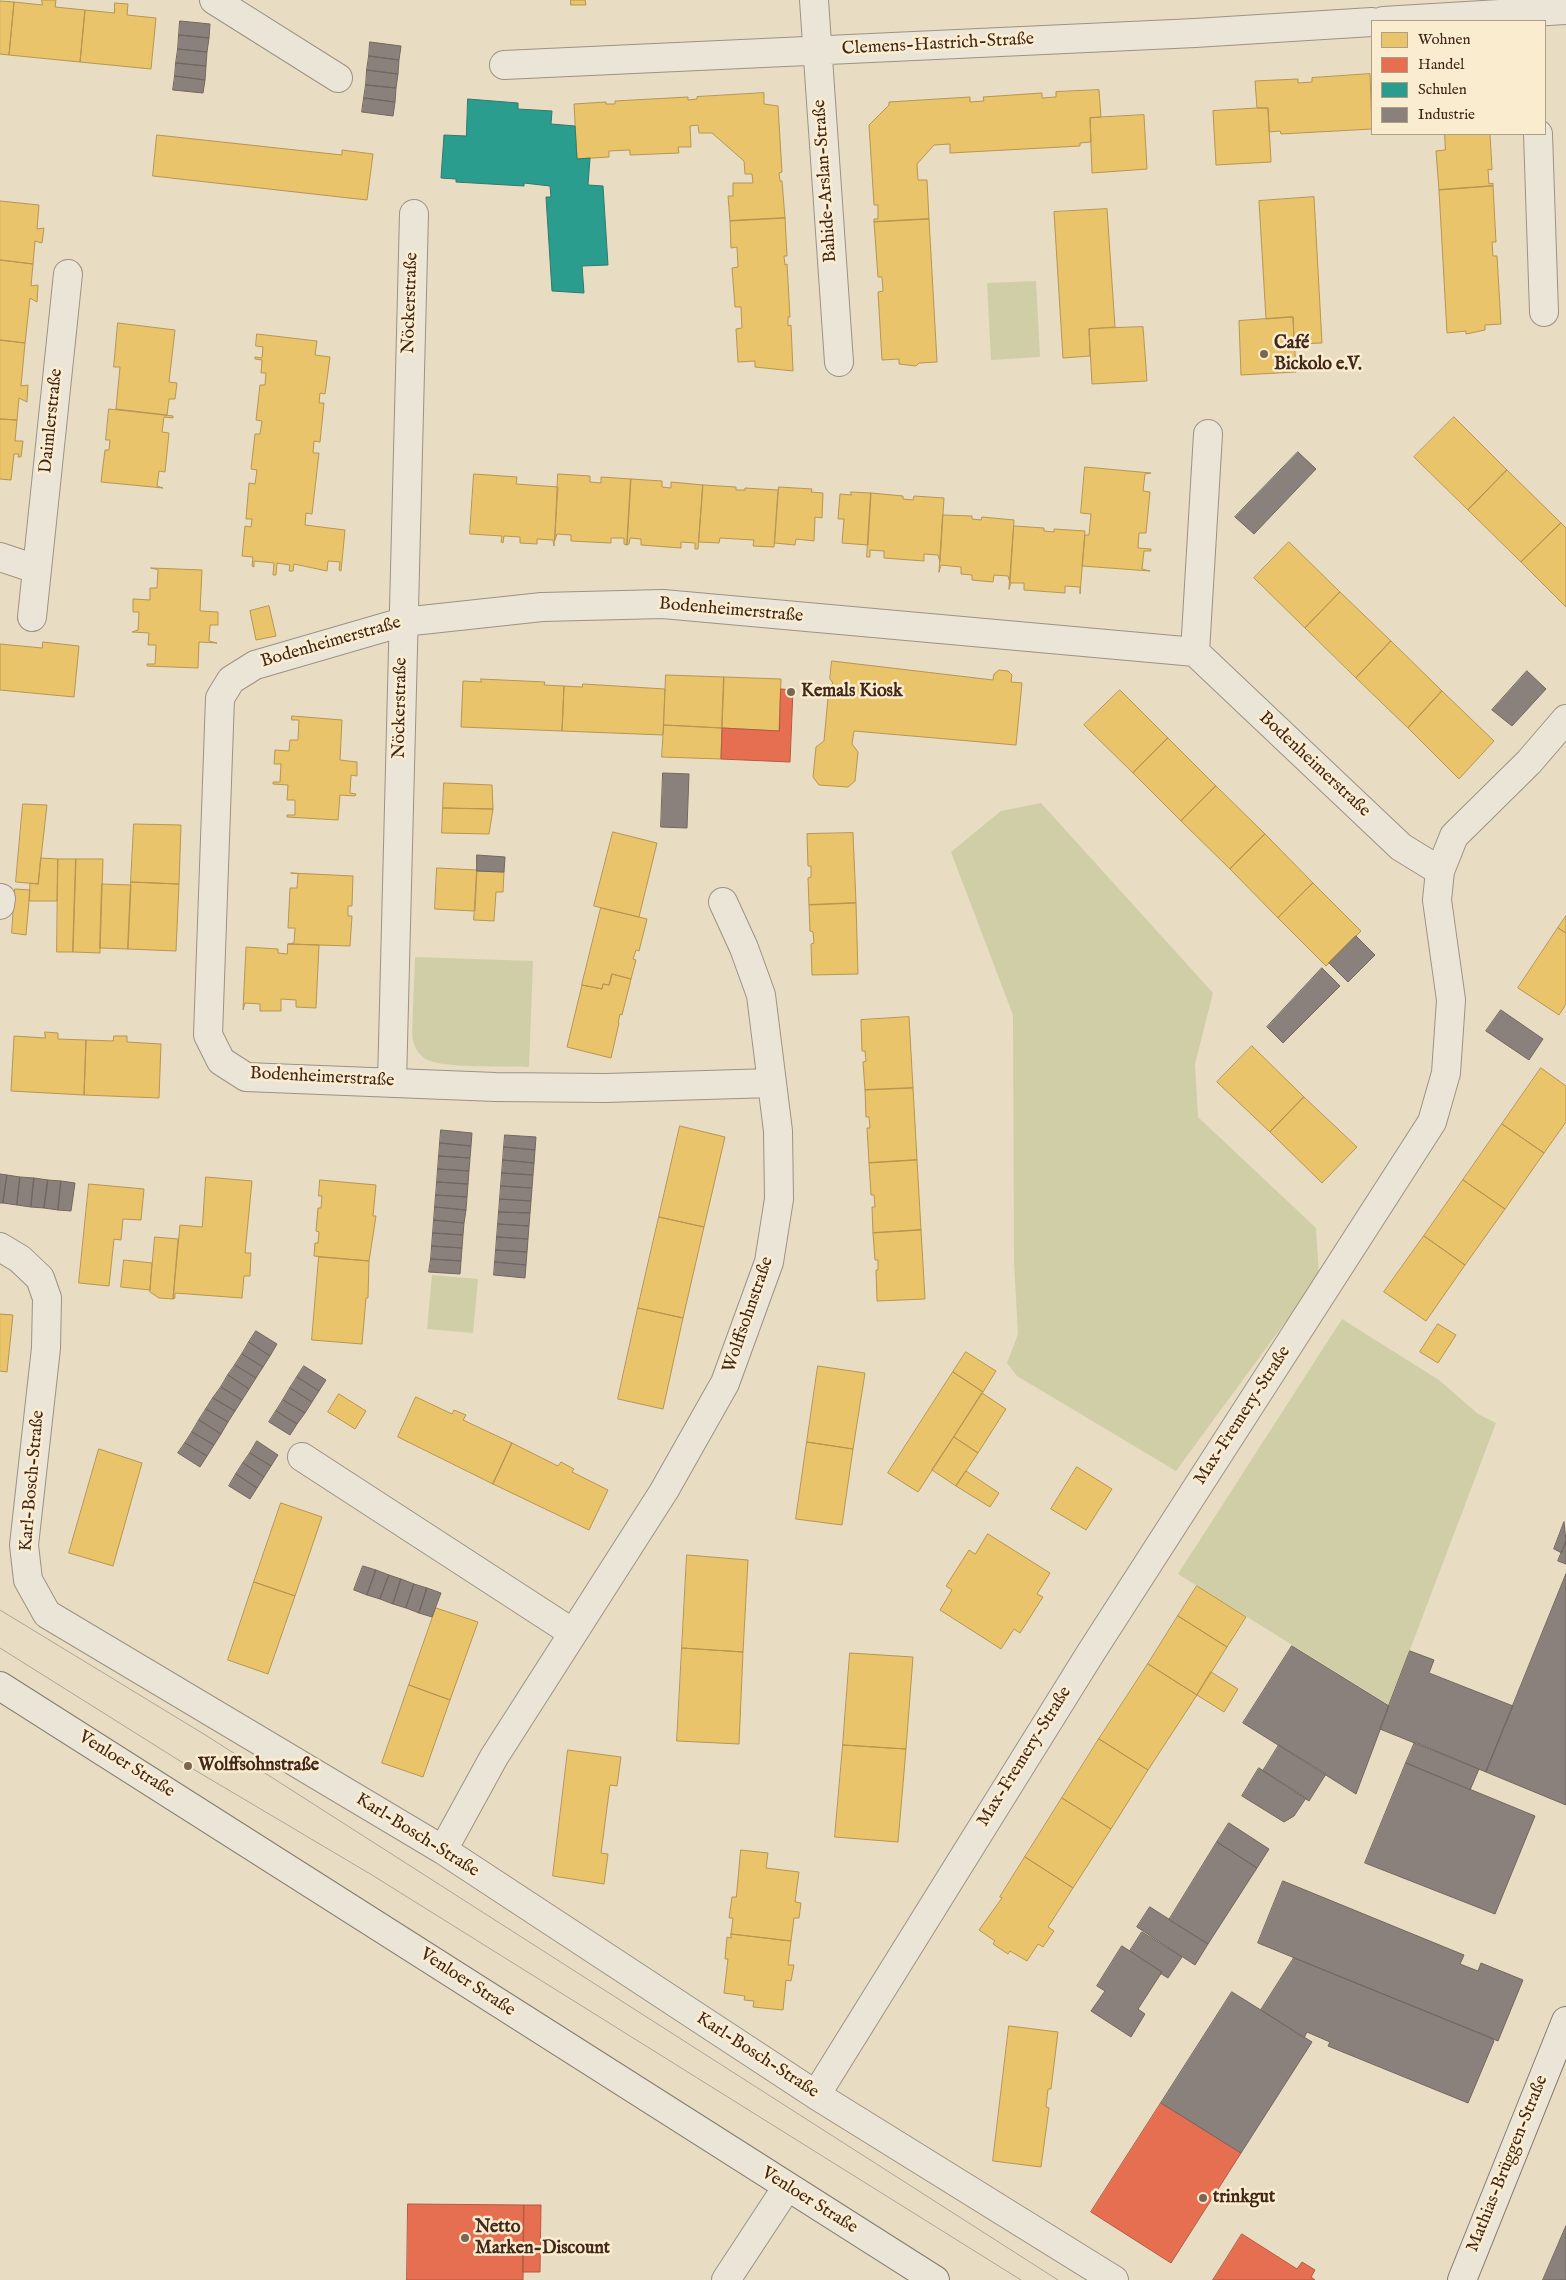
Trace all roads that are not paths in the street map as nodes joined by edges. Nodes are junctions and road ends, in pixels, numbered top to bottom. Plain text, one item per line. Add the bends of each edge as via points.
1 (214, 0) edge
2 (814, 0) edge
3 (1566, 10) edge
4 (1534, 11) edge
5 (1398, 20) edge
6 (1371, 22) edge
7 (816, 50) junction
8 (504, 65) dead end
9 (338, 78) dead end
10 (1538, 135) edge
11 (414, 214) dead end
12 (68, 274) dead end
13 (1544, 312) dead end
14 (840, 362) dead end
15 (1208, 434) dead end
16 (0, 557) edge
17 (36, 568) junction
18 (32, 617) dead end
19 (403, 622) junction
20 (1195, 652) junction
21 (1566, 719) edge
22 (1440, 871) junction
23 (0, 898) edge
24 (723, 902) dead end
25 (0, 905) edge
26 (392, 1083) junction
27 (772, 1083) junction
28 (0, 1247) edge
29 (302, 1457) dead end
30 (573, 1633) junction
31 (0, 1686) edge
32 (443, 1850) junction
33 (1566, 2021) edge
34 (816, 2096) junction
35 (787, 2187) junction
36 (726, 2280) edge
37 (935, 2280) edge
38 (1114, 2280) edge
39 (1462, 2280) edge

1 - 9 street
2 - 7 street, Bahide-Arslan-Straße
3 - 4 street
4 - 5 street
6 - 7 street, Clemens-Hastrich-Straße
7 - 8 street, Clemens-Hastrich-Straße
7 - 14 street, Bahide-Arslan-Straße
10 - 13 street
11 - 19 street, Nöckerstraße
12 - 17 street, Daimlerstraße
15 - 20 street
16 - 17 street
17 - 18 street, Daimlerstraße
19 - 20 street, Bodenheimerstraße via 542,607 663,604
19 - 26 street, Nöckerstraße
19 - 26 street, Bodenheimerstraße via 255,664 231,680 220,698 208,1035 221,1061 246,1077
20 - 22 street, Bodenheimerstraße via 1401,847
21 - 22 street, Max-Fremery-Straße via 1529,762 1454,836
22 - 34 street, Max-Fremery-Straße via 1437,900 1451,1000 1446,1073 1432,1122 1086,1661
23 - 25 street
24 - 27 street, Wolffsohnstraße via 744,948 760,995
26 - 27 street, Bodenheimerstraße via 606,1088
27 - 30 street, Wolffsohnstraße via 778,1131 779,1199 769,1262 753,1310 725,1383 664,1492
28 - 32 street, Karl-Bosch-Straße via 20,1259 40,1278 47,1298 46,1348 24,1546 28,1580 47,1614
29 - 30 street
30 - 32 street, Wolffsohnstraße via 494,1757
31 - 35 street, Venloer Straße
32 - 34 street, Karl-Bosch-Straße
33 - 39 street, Mathias-Brüggen-Straße
34 - 38 street, Karl-Bosch-Straße
35 - 36 street
35 - 37 street, Venloer Straße

